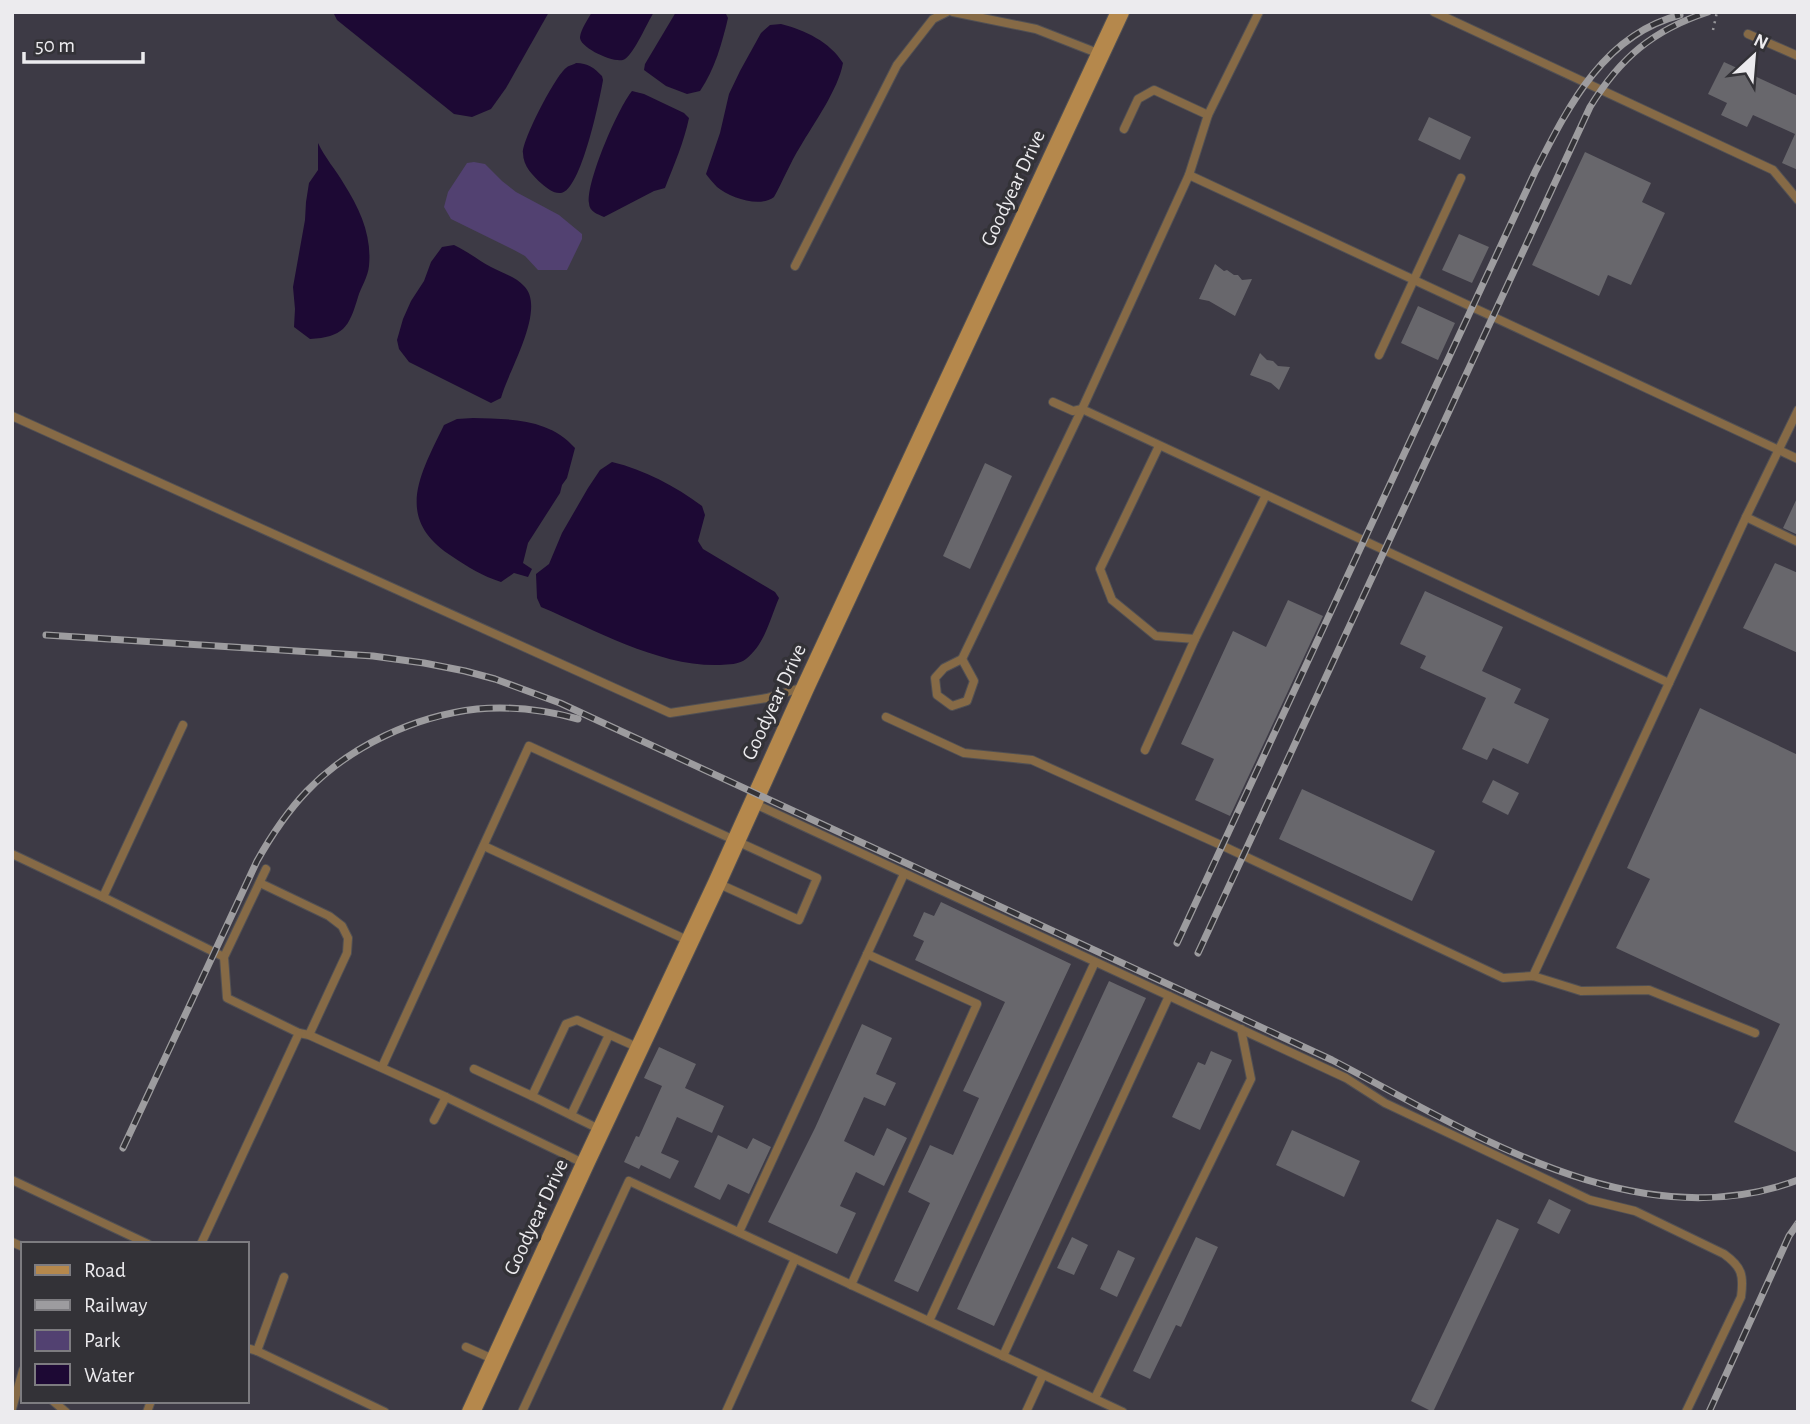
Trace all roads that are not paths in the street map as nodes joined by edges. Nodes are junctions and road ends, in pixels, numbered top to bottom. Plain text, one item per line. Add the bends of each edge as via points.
1 (947, 12) edge
2 (953, 12) edge
3 (1120, 12) edge
4 (1259, 12) edge
5 (1434, 12) edge
6 (1748, 34) dead end
7 (1100, 54) junction
8 (1798, 56) edge
9 (1208, 115) junction
10 (1124, 129) dead end
11 (1189, 175) junction
12 (1461, 178) dead end
13 (1798, 200) edge
14 (795, 266) dead end
15 (1414, 280) junction
16 (1379, 355) dead end
17 (1053, 402) dead end
18 (1082, 409) junction
19 (1798, 410) edge
20 (12, 416) edge
21 (1159, 446) junction
22 (1779, 451) junction
23 (1798, 460) edge
24 (1266, 495) junction
25 (1746, 517) junction
26 (1798, 542) edge
27 (1195, 639) junction
28 (962, 659) junction
29 (1668, 683) junction
30 (806, 686) junction
31 (887, 717) dead end
32 (183, 725) dead end
33 (1145, 750) dead end
34 (752, 803) junction
35 (736, 841) junction
36 (484, 846) junction
37 (12, 854) edge
38 (266, 869) dead end
39 (904, 874) junction
40 (260, 883) junction
41 (717, 883) junction
42 (103, 897) junction
43 (689, 941) junction
44 (867, 954) junction
45 (224, 957) junction
46 (1095, 961) junction
47 (1533, 976) junction
48 (1169, 996) junction
49 (1241, 1029) junction
50 (299, 1033) junction
51 (1755, 1033) dead end
52 (309, 1035) junction
53 (609, 1035) junction
54 (639, 1048) junction
55 (382, 1068) junction
56 (474, 1069) dead end
57 (446, 1097) junction
58 (532, 1097) junction
59 (571, 1115) junction
60 (434, 1120) dead end
61 (601, 1130) junction
62 (585, 1164) junction
63 (12, 1180) edge
64 (738, 1232) junction
65 (144, 1242) edge
66 (202, 1242) edge
67 (795, 1259) junction
68 (284, 1278) dead end
69 (851, 1285) junction
70 (929, 1321) junction
71 (466, 1347) dead end
72 (248, 1348) edge
73 (257, 1351) junction
74 (1003, 1356) junction
75 (495, 1360) junction
76 (20, 1373) edge
77 (1043, 1375) junction
78 (1095, 1398) junction
79 (12, 1409) edge
80 (385, 1412) edge
81 (471, 1412) edge
82 (522, 1412) edge
83 (726, 1412) edge
84 (1026, 1412) edge
85 (1123, 1412) edge
86 (1686, 1412) edge

1 - 14 lane via 933,19 897,65
2 - 7 lane via 1036,29
3 - 7 street, Goodyear Drive
4 - 9 lane
5 - 13 lane via 1773,170
6 - 8 lane
7 - 30 street, Goodyear Drive
9 - 10 lane via 1154,90 1138,99
9 - 11 lane
11 - 15 lane
11 - 18 lane
12 - 15 lane
15 - 16 lane
15 - 22 lane
17 - 18 lane via 1073,411
18 - 21 lane
18 - 28 lane
19 - 22 lane
20 - 30 lane via 670,713 767,698
21 - 24 lane
21 - 27 lane via 1100,569 1112,600 1156,636
22 - 23 lane
22 - 25 lane
24 - 27 lane
24 - 29 lane
25 - 26 lane
25 - 29 lane
27 - 33 lane
28 - 28 lane via 935,678 937,695 952,706 967,701 974,681
29 - 47 lane
30 - 34 street, Goodyear Drive
31 - 47 lane via 964,752 1032,760 1503,978
32 - 42 lane
34 - 35 street, Goodyear Drive
34 - 39 lane
35 - 36 lane via 529,746
35 - 41 street, Goodyear Drive
35 - 41 lane via 817,878 799,920
36 - 43 lane
36 - 55 lane
37 - 42 lane
38 - 40 lane
39 - 44 lane
39 - 46 lane
40 - 45 lane
40 - 52 lane via 329,916 348,938 346,953
41 - 43 street, Goodyear Drive
42 - 45 lane
43 - 54 street, Goodyear Drive
44 - 64 lane
44 - 69 lane via 977,1004
45 - 50 lane via 227,998
46 - 48 lane
46 - 70 lane
47 - 51 lane via 1581,991 1648,990
48 - 49 lane
48 - 74 lane
49 - 78 lane via 1251,1079
49 - 86 lane via 1590,1200 1635,1211 1735,1262 1742,1273 1741,1297
50 - 52 lane
50 - 66 lane
52 - 55 lane
53 - 54 lane
53 - 58 lane via 576,1020 566,1024
53 - 59 lane
54 - 61 street, Goodyear Drive
55 - 57 lane
56 - 58 lane
57 - 60 lane
57 - 62 lane
58 - 59 lane
59 - 61 lane
61 - 62 street, Goodyear Drive
62 - 75 street, Goodyear Drive
63 - 65 lane
64 - 67 lane
64 - 82 lane via 629,1181
67 - 69 lane
67 - 83 lane
68 - 73 lane
69 - 70 lane
70 - 74 lane
71 - 75 lane
72 - 73 lane
73 - 80 lane
74 - 77 lane
75 - 81 street, Goodyear Drive
76 - 79 lane
77 - 78 lane
77 - 84 lane
78 - 85 lane

